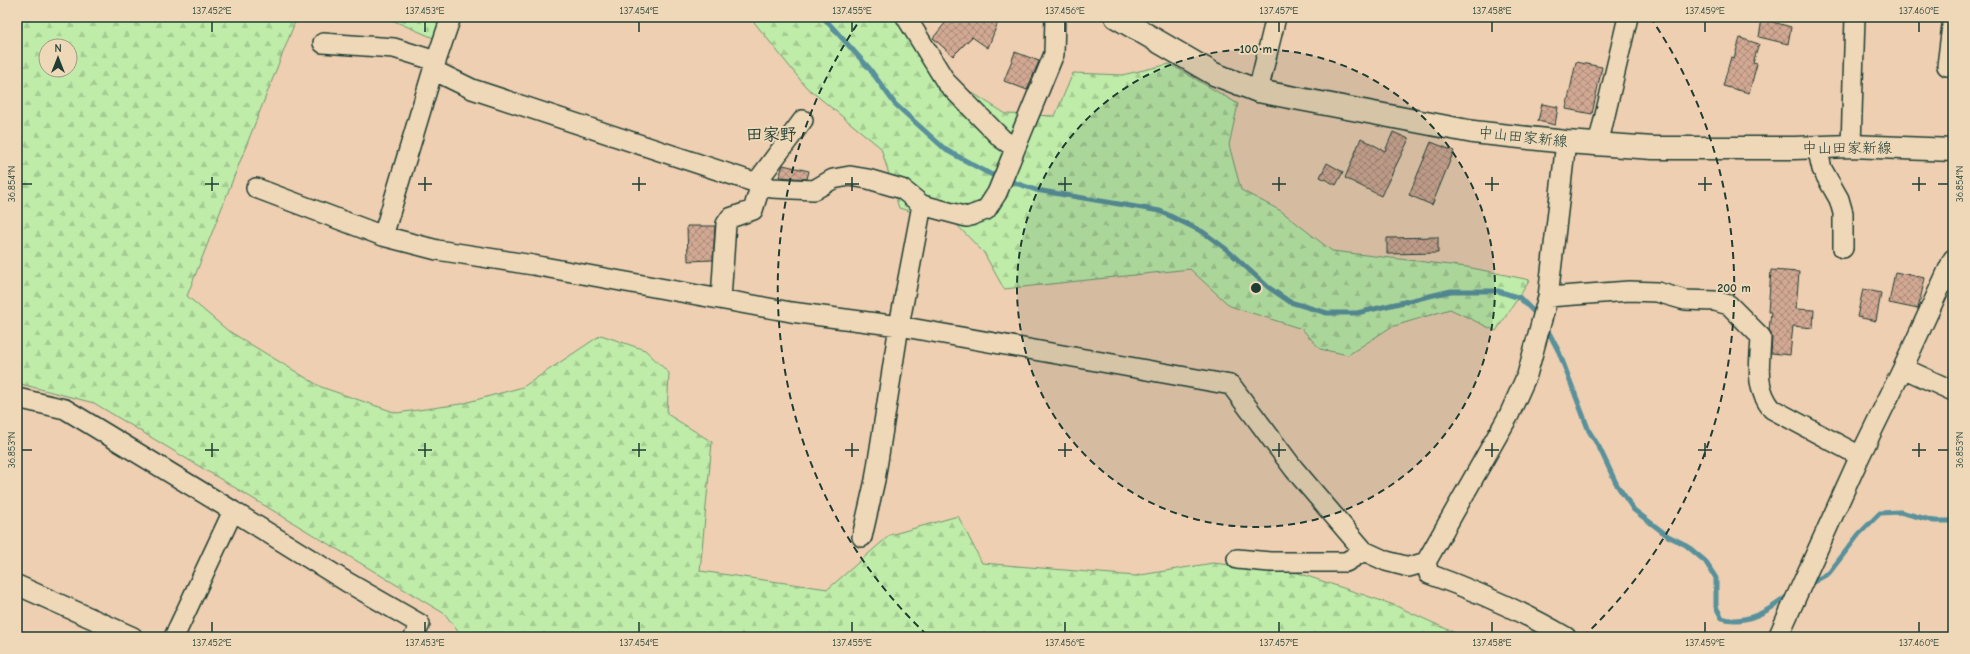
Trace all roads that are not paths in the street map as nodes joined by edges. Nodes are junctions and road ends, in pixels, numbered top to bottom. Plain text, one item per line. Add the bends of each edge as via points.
1 (451, 17) edge
2 (906, 17) edge
3 (1055, 17) edge
4 (1116, 17) edge
5 (1276, 17) edge
6 (1628, 17) edge
7 (1855, 17) edge
8 (1953, 17) edge
9 (323, 43) dead end
10 (435, 66) junction
11 (1947, 66) dead end
12 (1258, 91) junction
13 (803, 120) dead end
14 (1566, 142) junction
15 (1598, 145) junction
16 (1851, 146) junction
17 (1817, 147) junction
18 (1015, 148) junction
19 (1953, 150) edge
20 (758, 183) junction
21 (256, 188) dead end
22 (922, 205) junction
23 (383, 236) junction
24 (1844, 248) dead end
25 (1953, 259) edge
26 (1548, 297) junction
27 (721, 299) junction
28 (899, 326) junction
29 (1903, 368) junction
30 (1953, 391) edge
31 (17, 398) edge
32 (1860, 456) junction
33 (233, 511) junction
34 (862, 537) dead end
35 (1364, 551) junction
36 (1237, 560) dead end
37 (1426, 562) junction
38 (17, 585) edge
39 (134, 637) edge
40 (174, 637) edge
41 (414, 637) edge
42 (1566, 637) edge
43 (1778, 637) edge

1 - 10 street
2 - 18 street via 946,82 1002,139
3 - 18 street via 1054,54
4 - 12 main road, 中山田家新線 via 1214,74
5 - 12 street
6 - 15 street
7 - 16 street
8 - 11 street
9 - 10 street via 394,48
10 - 20 street via 472,88
10 - 23 street
12 - 14 main road, 中山田家新線 via 1473,132
13 - 20 street
14 - 15 main road, 中山田家新線
14 - 26 street
15 - 17 main road, 中山田家新線 via 1653,148
16 - 17 main road, 中山田家新線
16 - 19 main road, 中山田家新線
17 - 24 street via 1822,169 1836,192 1843,213
18 - 22 street via 997,193 986,210 967,217
20 - 22 street via 772,188 814,190 833,179 850,176 902,189
20 - 27 street via 753,210 730,218 726,224
21 - 23 street
22 - 28 street
23 - 27 street via 437,250
25 - 29 street
26 - 32 street via 1629,291 1658,292 1685,300 1715,301 1729,305 1761,337 1759,380 1763,398 1772,409
26 - 37 street via 1527,375 1509,414
27 - 28 street via 791,312
28 - 34 street via 875,480
28 - 35 street via 1231,385 1294,469
29 - 30 street
29 - 32 street
31 - 33 street via 65,409
32 - 43 street
33 - 40 street
33 - 41 street via 420,624
35 - 36 street via 1346,562
35 - 37 street via 1386,561 1409,567
37 - 42 street via 1429,574 1536,619
38 - 39 street

